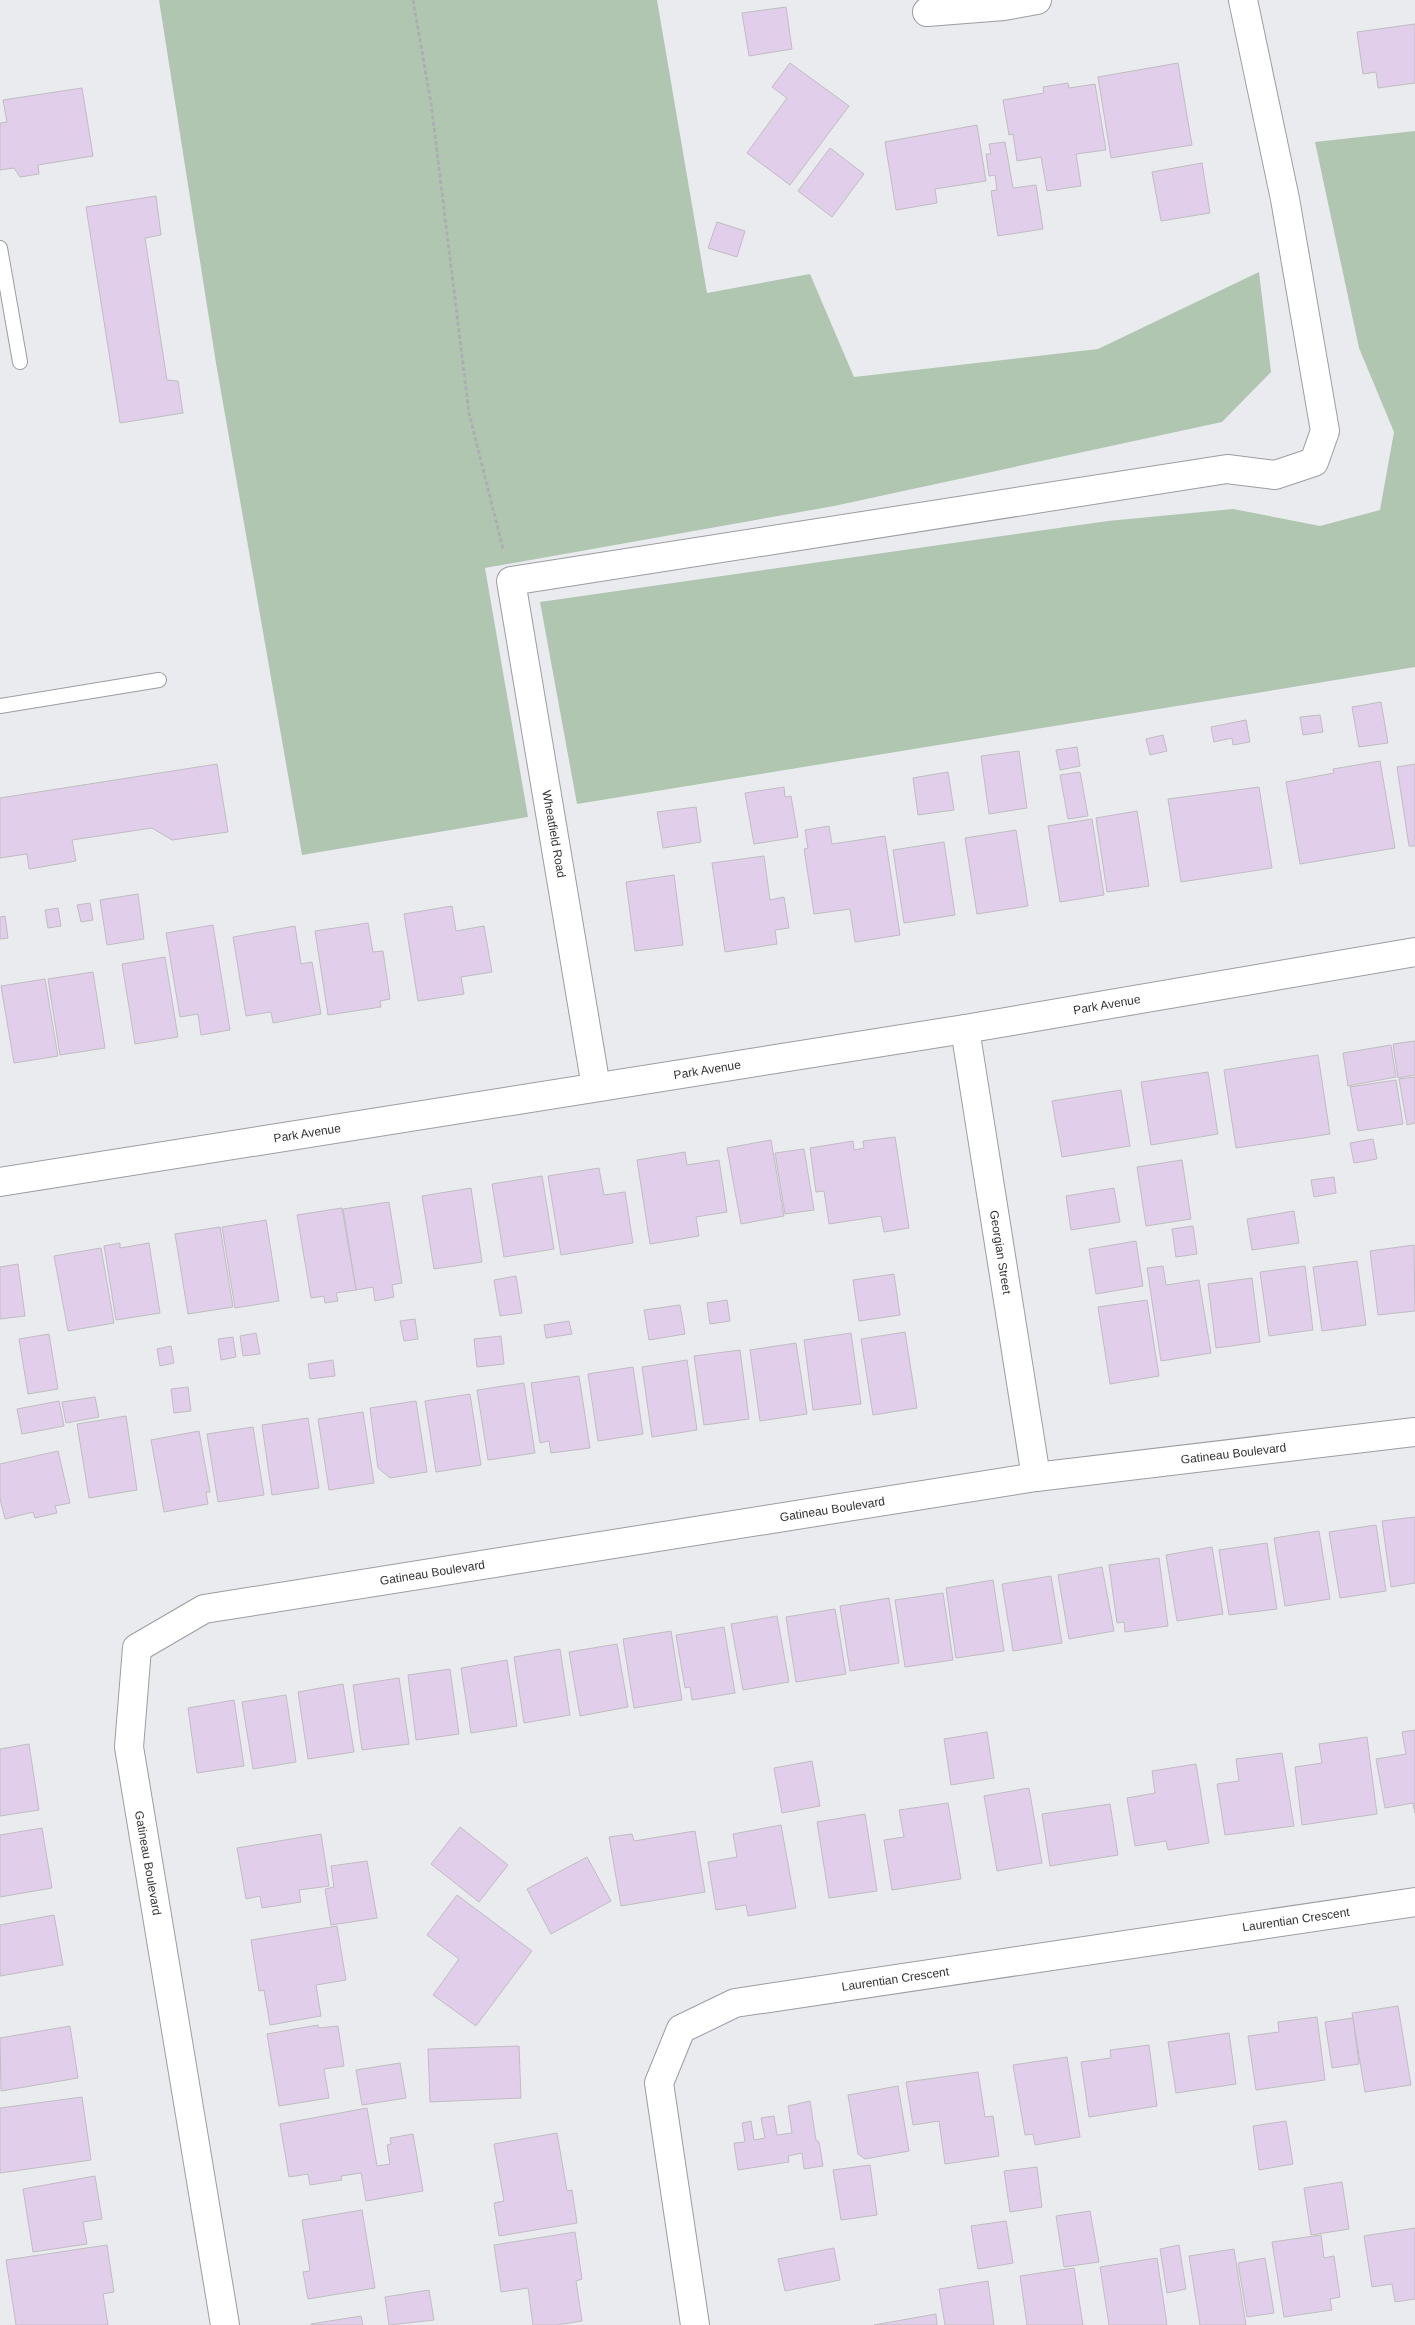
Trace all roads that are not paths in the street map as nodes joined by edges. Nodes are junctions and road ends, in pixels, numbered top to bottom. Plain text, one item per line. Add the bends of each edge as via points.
1 (1037, 0) edge
2 (1243, 0) edge
3 (927, 12) dead end
4 (0, 248) edge
5 (20, 362) dead end
6 (159, 680) dead end
7 (0, 706) edge
8 (1415, 952) edge
9 (965, 1029) junction
10 (596, 1087) junction
11 (0, 1182) edge
12 (1415, 1432) edge
13 (1036, 1477) junction
14 (1415, 1902) edge
15 (226, 2325) edge
16 (695, 2325) edge

1 - 3 street
2 - 10 street, Wheatfield Road via 1285,199 1325,431 1314,462 1275,475 1228,469 511,581
4 - 5 lane
6 - 7 lane
8 - 9 street, Park Avenue
9 - 10 street, Park Avenue
9 - 13 street, Georgian Street
10 - 11 street, Park Avenue
12 - 13 street, Gatineau Boulevard
13 - 15 street, Gatineau Boulevard via 204,1609 137,1648 128,1747
14 - 16 street, Laurentian Crescent via 735,2003 681,2029 659,2083

